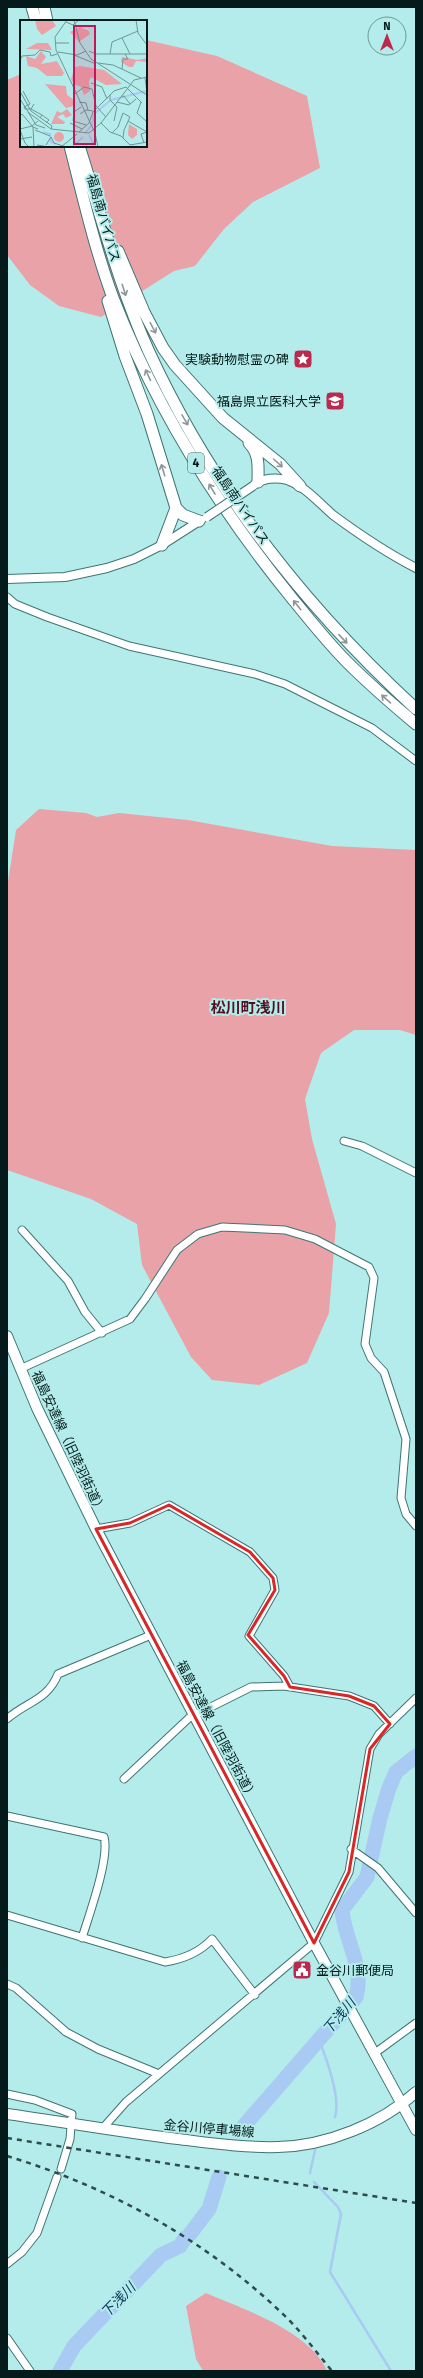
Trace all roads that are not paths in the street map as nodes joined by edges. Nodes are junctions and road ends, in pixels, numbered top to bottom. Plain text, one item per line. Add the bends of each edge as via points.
1 (32, 7) edge
2 (44, 7) edge
3 (36, 20) edge
4 (47, 20) edge
5 (70, 147) edge
6 (79, 147) edge
7 (79, 181) junction
8 (100, 217) junction
9 (223, 418) junction
10 (256, 484) junction
11 (300, 486) junction
12 (176, 508) junction
13 (203, 519) junction
14 (162, 545) junction
15 (416, 568) edge
16 (7, 579) edge
17 (7, 597) edge
18 (416, 710) edge
19 (416, 724) edge
20 (416, 761) edge
21 (344, 1141) dead end
22 (416, 1173) edge
23 (22, 1230) dead end
24 (102, 1333) junction
25 (7, 1336) edge
26 (20, 1369) junction
27 (416, 1526) edge
28 (96, 1529) junction
29 (151, 1635) junction
30 (290, 1687) junction
31 (416, 1698) edge
32 (196, 1715) junction
33 (7, 1719) edge
34 (390, 1724) junction
35 (124, 1779) dead end
36 (7, 1816) edge
37 (352, 1849) junction
38 (416, 1913) edge
39 (7, 1915) edge
40 (82, 1938) junction
41 (314, 1943) junction
42 (7, 1984) edge
43 (255, 1995) junction
44 (416, 2023) edge
45 (374, 2053) junction
46 (159, 2074) junction
47 (416, 2092) edge
48 (7, 2094) edge
49 (402, 2105) junction
50 (7, 2114) edge
51 (71, 2125) junction
52 (102, 2129) junction
53 (416, 2130) edge
54 (61, 2169) dead end
55 (57, 2177) dead end
56 (7, 2264) edge
57 (7, 2338) edge
58 (30, 2371) edge

1 - 3 highway
2 - 4 highway
5 - 7 highway, 福島南バイパス / 4
6 - 8 highway, 福島南バイパス / 4
12 -> 7 highway via 102,283
19 -> 7 highway, 福島南バイパス / 4 via 346,661 309,619 213,492 156,393 113,298
8 -> 9 highway via 163,348 189,382
8 -> 18 highway, 福島南バイパス / 4 via 149,352 172,398 236,506 322,616 368,666
9 - 10 highway via 255,449 258,458
9 -> 11 highway via 280,464
10 - 11 street via 277,479
10 - 13 street, bridge
11 - 15 street via 381,549
12 - 13 highway via 183,515
12 - 14 highway
13 - 14 street
14 - 16 street via 134,559 93,571 65,577
17 - 20 street via 15,604 129,646 255,674 285,684 372,728
21 - 22 street via 362,1146
23 - 24 street via 68,1281 85,1312
24 - 26 street
24 - 27 street via 130,1319 177,1250 198,1234 216,1229 296,1232 369,1267 374,1278 365,1344 371,1358 384,1372 406,1439 401,1498 406,1514
25 - 26 main road, 福島安達線（旧陸羽街道）
26 - 28 main road, 福島安達線（旧陸羽街道）
28 - 29 main road, 福島安達線（旧陸羽街道）
28 - 30 street via 130,1524 169,1505 250,1552 273,1578 275,1590 249,1636 284,1676
29 - 32 main road, 福島安達線（旧陸羽街道）
29 - 33 street via 58,1674 49,1690
30 - 32 street via 251,1687
30 - 34 street via 349,1696 374,1706
31 - 34 street
32 - 35 street via 189,1718
32 - 41 main road, 福島安達線（旧陸羽街道）
34 - 37 street via 379,1734 370,1749
36 - 40 street via 104,1837 106,1843 103,1861
37 - 38 street via 378,1868
37 - 41 street via 349,1872
39 - 40 street
40 - 43 street via 165,1962 179,1960 201,1950 212,1939
41 - 43 street
41 - 45 main road, 福島安達線（旧陸羽街道）
42 - 46 street via 16,1988 66,2032 98,2049
43 - 46 street
44 - 45 street
45 - 49 main road, 福島安達線（旧陸羽街道）
46 - 52 street via 126,2102
47 - 49 main road, 金谷川停車場線
48 - 51 street via 72,2114
49 - 52 main road, 金谷川停車場線 via 346,2133 325,2140 278,2147 205,2143
49 - 53 main road, 福島安達線（旧陸羽街道）
50 - 51 main road, 金谷川停車場線
51 - 52 main road, 金谷川停車場線
51 - 54 street via 70,2139
55 - 56 street via 37,2233 22,2252
57 - 58 street

